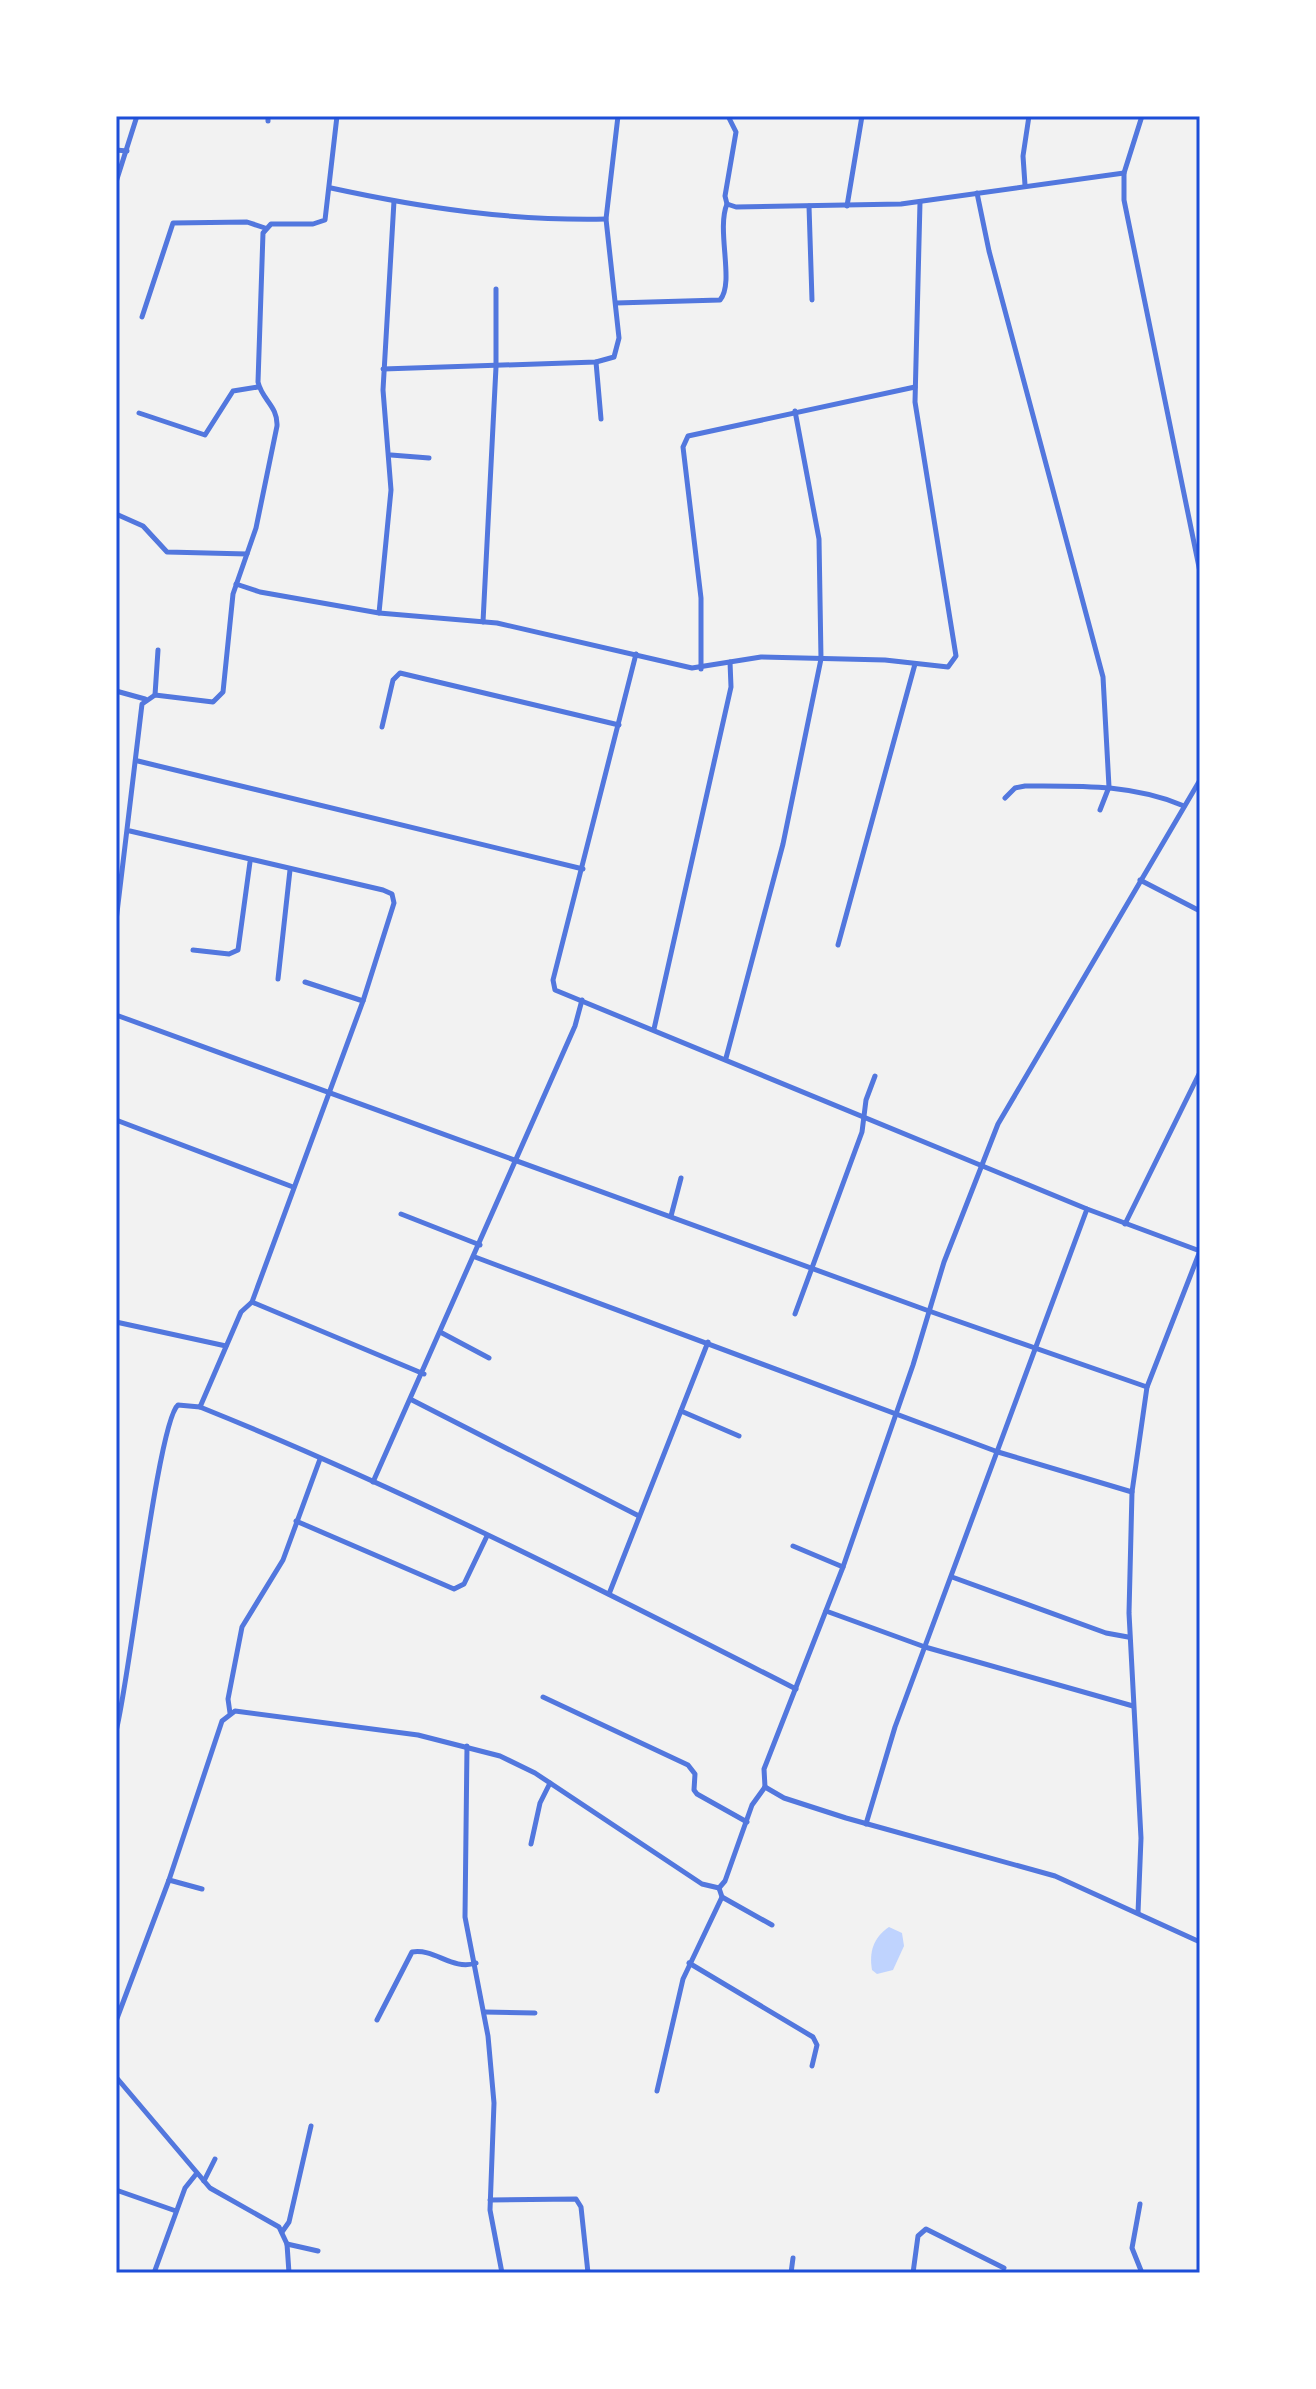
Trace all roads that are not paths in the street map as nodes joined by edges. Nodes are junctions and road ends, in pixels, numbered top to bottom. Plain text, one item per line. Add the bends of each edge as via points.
1 (137, 116) edge
2 (337, 116) edge
3 (618, 116) edge
4 (728, 116) edge
5 (862, 116) edge
6 (1029, 116) edge
7 (1142, 116) edge
8 (116, 150) edge
9 (127, 151) junction
10 (1124, 173) junction
11 (116, 182) edge
12 (1025, 185) junction
13 (331, 188) junction
14 (977, 193) junction
15 (394, 201) junction
16 (920, 202) junction
17 (727, 204) junction
18 (809, 206) junction
19 (847, 206) junction
20 (606, 219) junction
21 (265, 228) junction
22 (496, 289) dead end
23 (812, 300) dead end
24 (616, 303) junction
25 (142, 317) dead end
26 (596, 362) junction
27 (496, 367) junction
28 (383, 369) junction
29 (258, 387) junction
30 (915, 387) junction
31 (795, 411) junction
32 (139, 413) dead end
33 (601, 419) dead end
34 (391, 455) junction
35 (429, 458) dead end
36 (116, 514) edge
37 (247, 554) junction
38 (1200, 572) edge
39 (236, 584) junction
40 (379, 613) junction
41 (483, 622) junction
42 (158, 650) dead end
43 (636, 654) junction
44 (821, 659) junction
45 (730, 662) junction
46 (915, 664) junction
47 (701, 669) junction
48 (116, 691) edge
49 (155, 695) junction
50 (145, 699) junction
51 (619, 725) junction
52 (382, 727) dead end
53 (138, 761) junction
54 (1200, 780) edge
55 (1109, 787) junction
56 (1005, 798) dead end
57 (1184, 806) junction
58 (1100, 810) dead end
59 (130, 831) junction
60 (250, 862) junction
61 (583, 869) junction
62 (290, 870) junction
63 (1140, 880) junction
64 (1200, 911) edge
65 (116, 921) edge
66 (838, 945) dead end
67 (193, 950) dead end
68 (278, 979) dead end
69 (305, 982) dead end
70 (582, 1000) junction
71 (363, 1001) junction
72 (116, 1015) edge
73 (654, 1029) junction
74 (726, 1058) junction
75 (1200, 1072) edge
76 (875, 1076) dead end
77 (329, 1092) junction
78 (864, 1115) junction
79 (116, 1120) edge
80 (516, 1161) junction
81 (981, 1163) junction
82 (681, 1178) dead end
83 (293, 1187) junction
84 (1087, 1209) junction
85 (401, 1214) dead end
86 (671, 1216) junction
87 (1125, 1224) junction
88 (480, 1245) junction
89 (1200, 1251) edge
90 (475, 1257) junction
91 (812, 1268) junction
92 (252, 1302) junction
93 (929, 1311) junction
94 (795, 1314) dead end
95 (116, 1322) edge
96 (442, 1333) junction
97 (708, 1342) junction
98 (226, 1346) junction
99 (1034, 1349) junction
100 (489, 1358) dead end
101 (424, 1374) junction
102 (1147, 1387) junction
103 (412, 1400) junction
104 (200, 1407) junction
105 (681, 1411) junction
106 (897, 1414) junction
107 (739, 1436) dead end
108 (998, 1452) junction
109 (320, 1459) junction
110 (373, 1482) junction
111 (1132, 1492) junction
112 (639, 1516) junction
113 (296, 1521) junction
114 (487, 1536) junction
115 (793, 1546) dead end
116 (843, 1567) junction
117 (952, 1577) junction
118 (609, 1594) junction
119 (826, 1611) junction
120 (1129, 1637) junction
121 (925, 1647) junction
122 (796, 1689) junction
123 (543, 1697) dead end
124 (1133, 1706) junction
125 (230, 1713) junction
126 (116, 1731) edge
127 (467, 1746) junction
128 (550, 1783) junction
129 (765, 1787) junction
130 (747, 1822) junction
131 (866, 1824) junction
132 (531, 1844) dead end
133 (169, 1880) junction
134 (719, 1888) junction
135 (202, 1889) dead end
136 (722, 1897) junction
137 (1138, 1913) junction
138 (772, 1925) dead end
139 (1200, 1942) edge
140 (476, 1963) junction
141 (689, 1963) junction
142 (484, 2012) junction
143 (535, 2013) dead end
144 (377, 2020) dead end
145 (116, 2021) edge
146 (812, 2066) dead end
147 (116, 2077) edge
148 (657, 2091) dead end
149 (311, 2126) dead end
150 (215, 2159) dead end
151 (197, 2173) junction
152 (204, 2181) junction
153 (116, 2190) edge
154 (490, 2200) junction
155 (1140, 2204) dead end
156 (176, 2211) junction
157 (282, 2232) junction
158 (287, 2244) junction
159 (318, 2251) dead end
160 (793, 2258) dead end
161 (1004, 2268) dead end
162 (154, 2273) edge
163 (289, 2273) edge
164 (502, 2273) edge
165 (588, 2273) edge
166 (791, 2273) edge
167 (913, 2273) edge
168 (1142, 2273) edge

1 - 9 street
2 - 13 street
3 - 20 street
4 - 17 street via 736,132
5 - 19 street
6 - 12 street
7 - 10 street
8 - 9 street
9 - 11 street
10 - 12 street
10 - 38 street via 1126,214
12 - 14 street
13 - 15 street
13 - 21 street via 328,215 321,223
14 - 16 street
14 - 55 street via 1103,677
15 - 20 street via 517,219
15 - 28 street
16 - 19 street
16 - 30 street
17 - 18 street
17 - 24 street via 722,223 725,289 720,300
18 - 19 street
18 - 23 street
20 - 24 street
21 - 25 street via 247,222 173,223
21 - 29 street
22 - 27 street
24 - 26 street via 617,352
26 - 27 street
26 - 33 street
27 - 28 street
27 - 41 street
28 - 34 street
29 - 32 street via 233,391 205,435
29 - 37 street via 275,409 277,426
30 - 31 street
30 - 46 street via 956,656 948,667
31 - 44 street via 819,539
31 - 47 street via 692,433 685,440 701,598
34 - 35 street
34 - 40 street
36 - 37 street via 143,526 167,552
37 - 39 street
39 - 40 street
39 - 49 street via 221,697 213,702
40 - 41 street
41 - 43 street
42 - 49 street
43 - 47 street
43 - 51 street
44 - 45 street
44 - 46 street
44 - 74 street via 783,844
45 - 47 street
45 - 73 street via 731,687
46 - 66 street
48 - 50 street
49 - 50 street
50 - 53 street
51 - 52 street via 400,673 393,680
51 - 61 street
53 - 59 street
53 - 61 street
54 - 57 street
55 - 56 street via 1025,786
55 - 57 street via 1153,794
55 - 58 street
57 - 63 street
59 - 60 street
59 - 65 street
60 - 62 street
60 - 67 street via 238,950
61 - 70 street via 553,985
62 - 68 street
62 - 71 street via 392,894 393,909
63 - 64 street
63 - 81 street via 1013,1094
69 - 71 street
70 - 73 street
70 - 80 street
71 - 77 street
72 - 77 street
73 - 74 street
74 - 78 street
75 - 87 street
76 - 78 street
77 - 80 street
77 - 83 street
78 - 81 street
78 - 91 street
79 - 83 street
80 - 86 street
80 - 88 street
81 - 84 street
81 - 93 street
82 - 86 street
83 - 92 street
84 - 87 street
84 - 99 street
85 - 88 street
86 - 91 street
87 - 89 street
88 - 90 street
89 - 102 street
90 - 96 street
90 - 97 street
91 - 93 street
91 - 94 street
92 - 98 street via 241,1312
92 - 101 street
93 - 99 street
93 - 106 street
95 - 98 street
96 - 100 street
96 - 101 street
97 - 105 street
97 - 106 street
98 - 104 street
99 - 102 street
99 - 108 street
101 - 103 street
102 - 111 street
103 - 110 street
103 - 112 street
104 - 109 street
104 - 126 street via 178,1405 170,1414
105 - 107 street
105 - 112 street
106 - 108 street
106 - 116 street
108 - 111 street
108 - 117 street
109 - 110 street
109 - 113 street
110 - 114 street
111 - 120 street
112 - 118 street
113 - 114 street via 454,1589 464,1584
113 - 125 street via 274,1578 242,1627
114 - 118 street
115 - 116 street
116 - 119 street
117 - 120 street
117 - 121 street
118 - 122 street
119 - 121 street
119 - 122 street
120 - 124 street
121 - 124 street
121 - 131 street
122 - 129 street via 764,1769
123 - 130 street via 688,1765 695,1774 697,1794
124 - 137 street via 1142,1867
125 - 127 street via 332,1722
125 - 133 street via 222,1721
127 - 128 street via 513,1761
127 - 140 street via 465,1917
128 - 132 street
128 - 134 street via 702,1884
129 - 130 street
129 - 131 street
130 - 134 street
131 - 137 street via 1055,1876
133 - 135 street
133 - 145 street
134 - 136 street
136 - 138 street
136 - 141 street
137 - 139 street
140 - 142 street
140 - 144 street via 459,1966 412,1952
141 - 146 street via 813,2037 817,2045
141 - 148 street
142 - 143 street
142 - 154 street via 494,2103
147 - 151 street
149 - 157 street via 289,2222
150 - 152 street
151 - 152 street
151 - 156 street
152 - 157 street
153 - 156 street
154 - 164 street
154 - 165 street via 576,2199
155 - 168 street via 1132,2248
156 - 162 street
157 - 158 street
158 - 159 street
158 - 163 street
160 - 166 street
161 - 167 street via 922,2229

